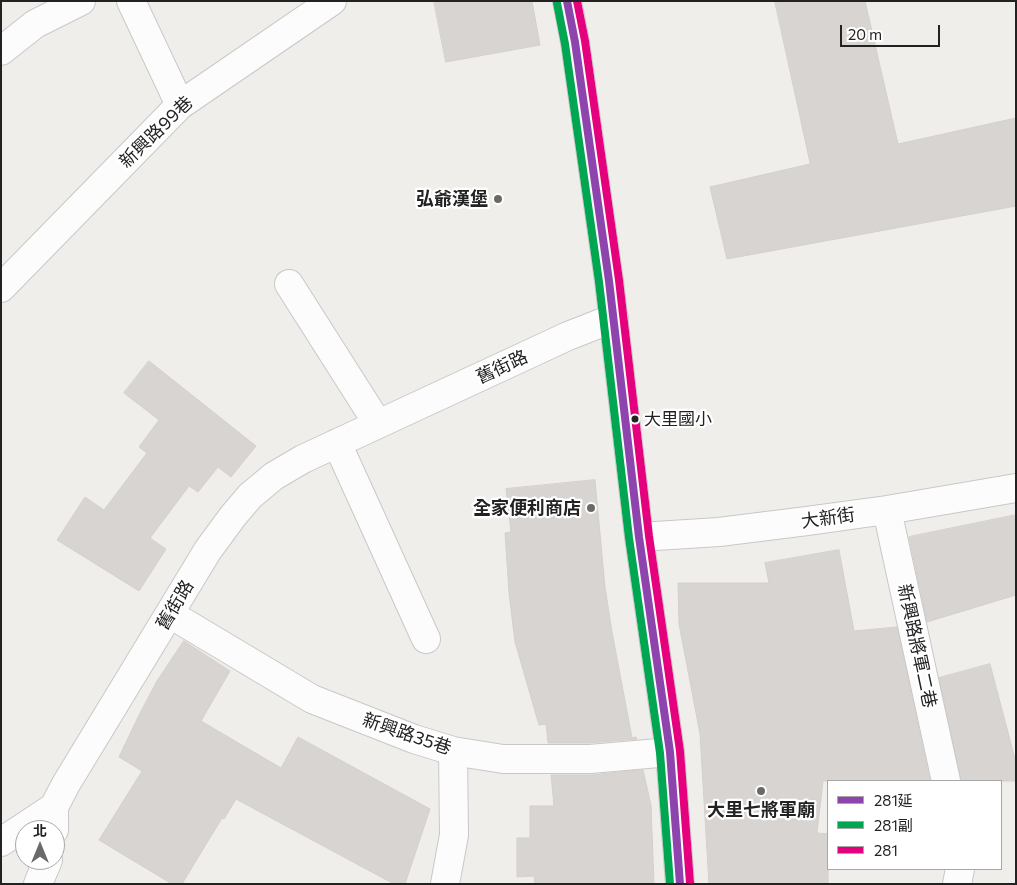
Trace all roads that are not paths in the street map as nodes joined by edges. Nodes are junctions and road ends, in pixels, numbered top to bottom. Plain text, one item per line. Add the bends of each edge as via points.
1 (81, 1) edge
2 (131, 1) edge
3 (332, 1) edge
4 (567, 1) edge
5 (1, 51) edge
6 (180, 105) junction
7 (289, 284) dead end
8 (1, 288) edge
9 (614, 318) junction
10 (378, 424) junction
11 (337, 443) junction
12 (1016, 488) edge
13 (887, 510) junction
14 (639, 538) junction
15 (170, 614) junction
16 (426, 639) dead end
17 (453, 751) junction
18 (670, 752) junction
19 (946, 780) edge
20 (54, 818) edge
21 (1, 842) edge
22 (44, 870) edge
23 (960, 870) edge
24 (38, 884) edge
25 (445, 884) edge
26 (680, 884) edge
27 (957, 884) edge

1 - 5 street via 36,24
2 - 6 street
3 - 6 street, 新興路99巷
4 - 9 street
6 - 8 street, 新興路99巷
7 - 10 street
9 - 10 street, 舊街路
9 - 14 street
10 - 11 street, 舊街路
11 - 15 street, 舊街路 via 274,476 250,496 208,550
11 - 16 street
12 - 13 street, 大新街
13 - 14 street, 大新街 via 719,532
13 - 19 street, 新興路將軍二巷
14 - 18 street
15 - 17 street, 新興路35巷 via 312,699
15 - 20 street, 舊街路 via 66,784
17 - 18 street, 新興路35巷 via 503,759 590,759
17 - 25 street via 454,836
18 - 26 street
20 - 21 street, 舊街路
22 - 24 street
23 - 27 street

